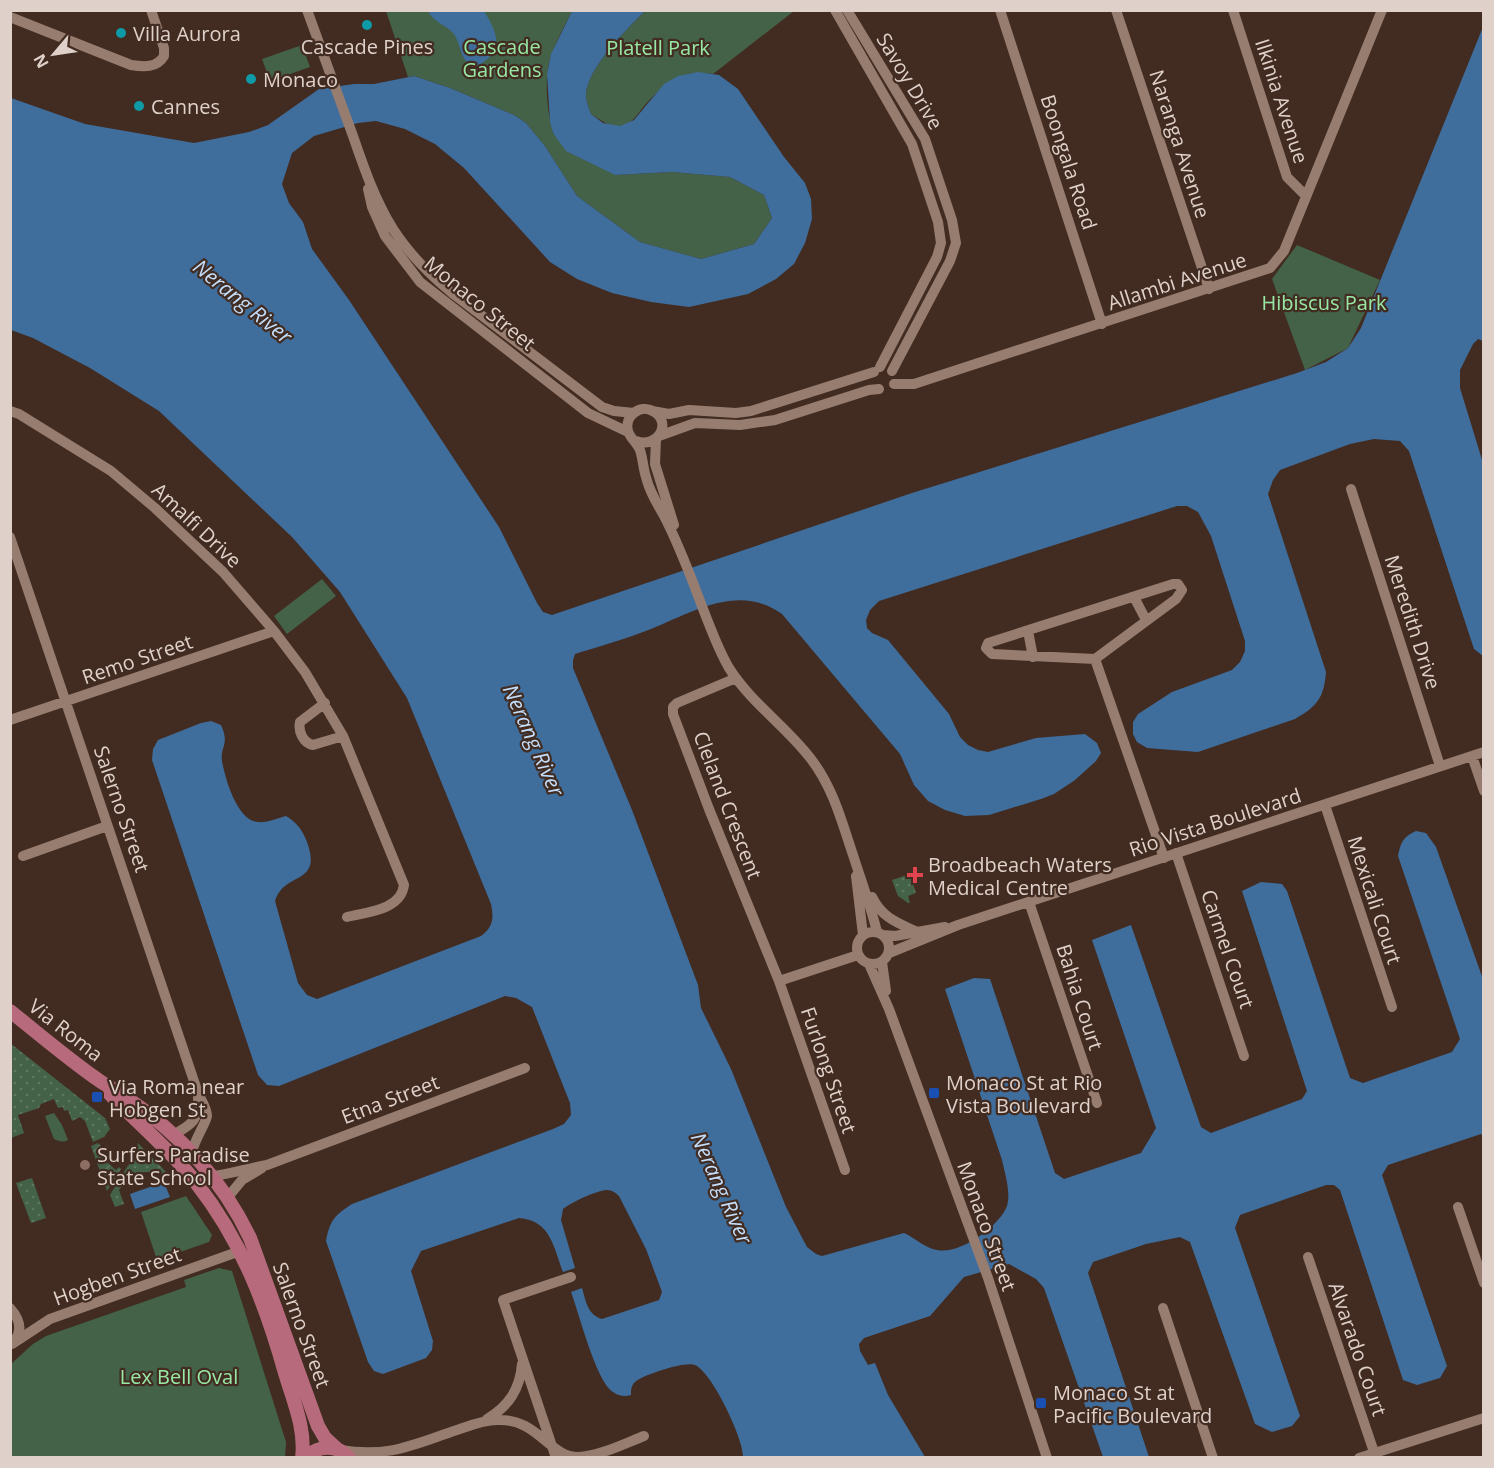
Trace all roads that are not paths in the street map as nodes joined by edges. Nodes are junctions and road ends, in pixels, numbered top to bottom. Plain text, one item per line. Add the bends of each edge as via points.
1 (152, 10) edge
2 (307, 10) edge
3 (835, 10) edge
4 (847, 10) edge
5 (1000, 10) edge
6 (1116, 10) edge
7 (1233, 10) edge
8 (1382, 10) edge
9 (10, 17) edge
10 (361, 160) junction
11 (1306, 196) junction
12 (1209, 290) junction
13 (1102, 324) junction
14 (893, 342) junction
15 (904, 348) junction
16 (877, 369) junction
17 (892, 371) junction
18 (894, 384) junction
19 (879, 389) junction
20 (582, 391) junction
21 (574, 401) junction
22 (652, 410) junction
23 (10, 411) edge
24 (634, 413) junction
25 (632, 436) junction
26 (658, 437) junction
27 (1352, 489) dead end
28 (675, 537) junction
29 (11, 542) edge
30 (1134, 597) junction
31 (1146, 620) junction
32 (274, 631) junction
33 (1028, 631) junction
34 (721, 652) junction
35 (1033, 657) junction
36 (1095, 659) junction
37 (736, 678) junction
38 (717, 685) junction
39 (65, 703) junction
40 (325, 703) junction
41 (10, 720) edge
42 (343, 736) junction
43 (1484, 752) edge
44 (1472, 756) junction
45 (1440, 766) junction
46 (1484, 791) edge
47 (1325, 805) junction
48 (107, 826) junction
49 (1176, 853) junction
50 (23, 856) dead end
51 (1164, 858) junction
52 (855, 861) junction
53 (866, 891) junction
54 (1029, 902) junction
55 (347, 917) dead end
56 (958, 925) junction
57 (917, 932) junction
58 (880, 934) junction
59 (863, 935) junction
60 (858, 955) junction
61 (885, 958) junction
62 (869, 964) junction
63 (779, 981) junction
64 (1392, 1007) dead end
65 (890, 1009) junction
66 (10, 1011) edge
67 (1244, 1056) dead end
68 (525, 1068) dead end
69 (97, 1079) junction
70 (198, 1094) junction
71 (1097, 1103) dead end
72 (176, 1138) junction
73 (192, 1152) junction
74 (179, 1164) junction
75 (267, 1165) junction
76 (845, 1170) dead end
77 (213, 1176) junction
78 (228, 1197) junction
79 (1458, 1207) dead end
80 (236, 1210) joint
81 (230, 1232) joint
82 (240, 1251) junction
83 (1308, 1257) dead end
84 (571, 1277) dead end
85 (1484, 1283) edge
86 (10, 1308) edge
87 (1163, 1308) dead end
88 (11, 1344) edge
89 (522, 1360) junction
90 (1484, 1418) edge
91 (473, 1425) junction
92 (644, 1436) dead end
93 (552, 1446) junction
94 (342, 1452) edge
95 (389, 1454) edge
96 (1375, 1455) edge
97 (587, 1457) edge
98 (303, 1458) edge
99 (556, 1458) edge
100 (1047, 1458) edge
101 (1214, 1458) edge
102 (1359, 1458) edge

1 - 9 street via 164,56 151,66 131,65
2 - 10 street, Monaco Street
3 - 14 street, Savoy Drive via 912,144 938,222 941,243 937,258
4 - 15 street, Savoy Drive via 925,139 956,243
5 - 13 street, Boongala Road
6 - 12 street, Naranga Avenue
7 - 11 street, Ilkinia Avenue via 1287,177
8 - 11 street, Allambi Avenue
10 - 20 street, Monaco Street via 393,229 429,274
10 - 21 street, Monaco Street via 372,207 385,236 420,282
11 - 12 street, Allambi Avenue via 1284,251 1270,268
12 - 13 street, Allambi Avenue
13 - 18 street, Allambi Avenue via 914,384
14 - 15 street
14 - 16 street, Savoy Drive
15 - 17 street, Savoy Drive
16 - 17 street
16 - 19 street via 872,381
16 - 22 street via 751,411 689,410 669,414
17 - 18 street
18 - 19 street via 889,389
19 - 26 street via 775,420 740,425 695,423
20 - 21 street
20 - 24 street, Monaco Street via 602,407
21 - 25 street, Monaco Street via 588,413
22 - 24 street
22 - 26 street via 662,424
23 - 32 street, Amalfi Drive via 111,471 223,572
24 - 25 street via 627,425
25 - 26 street via 642,443
25 - 28 street via 650,490
26 - 28 street via 655,464
27 - 45 street, Meredith Drive
28 - 34 street
29 - 39 street, Salerno Street
30 - 31 street
30 - 31 street via 1173,584 1181,587 1176,599
30 - 33 street
31 - 36 street
32 - 39 street, Remo Street
32 - 40 street, Amalfi Drive
33 - 35 street
33 - 35 street via 988,643 986,648 992,654
34 - 37 street
34 - 38 street via 723,665
35 - 36 street
36 - 51 street
37 - 38 street, Cleland Crescent
37 - 52 street via 811,758 836,801
38 - 63 street, Cleland Crescent via 677,703 673,714
39 - 41 street, Remo Street
39 - 48 street, Salerno Street
40 - 42 street, Amalfi Drive
40 - 42 street via 300,722 304,739 315,745
42 - 55 street, Amalfi Drive via 404,888 392,904
43 - 44 street, Rio Vista Boulevard
44 - 45 street, Rio Vista Boulevard
44 - 46 street
45 - 47 street, Rio Vista Boulevard
47 - 49 street, Rio Vista Boulevard
47 - 64 street, Mexicali Court
48 - 50 street
48 - 70 street, Salerno Street
49 - 51 street, Rio Vista Boulevard
49 - 67 street, Carmel Court
51 - 54 street, Rio Vista Boulevard
52 - 53 street
52 - 59 street
53 - 57 street via 884,915
53 - 58 street
54 - 56 street, Rio Vista Boulevard
54 - 71 street, Bahia Court
56 - 57 street, Rio Vista Boulevard
56 - 61 street, Rio Vista Boulevard
57 - 58 street, Rio Vista Boulevard
58 - 59 street
58 - 61 street via 890,947
59 - 60 street via 857,944
60 - 62 street
60 - 63 street
61 - 62 street
61 - 65 street, Monaco Street
62 - 65 street, Monaco Street
63 - 76 street, Furlong Street
65 - 100 street, Monaco Street via 988,1278
66 - 69 main road, Via Roma
68 - 75 street, Etna Street
69 - 72 main road, Via Roma
69 - 74 main road, Via Roma
70 - 72 street via 194,1121
70 - 73 street, Salerno Street via 207,1116
72 - 73 main road, Via Roma
72 - 74 street
73 - 77 main road, Via Roma
74 - 81 main road, Via Roma
75 - 77 street, Etna Street
75 - 78 street, Etna Street via 243,1180
77 - 78 main road, Via Roma
78 - 80 main road, Via Roma
79 - 85 street
80 - 94 main road, Salerno Street via 318,1426
81 - 82 main road, Salerno Street
82 - 88 street, Hogben Street via 50,1319
82 - 98 main road, Salerno Street via 281,1358 299,1419
83 - 96 street, Alvarado Court
84 - 89 street via 503,1300
86 - 88 street via 20,1328
87 - 101 street
89 - 91 street via 520,1380 510,1400
89 - 93 street
90 - 96 street
91 - 93 street via 497,1420 515,1422 533,1430
91 - 95 street
92 - 97 street
93 - 97 street via 569,1456
93 - 99 street
94 - 95 street
94 - 98 main road via 320,1449
96 - 102 street

